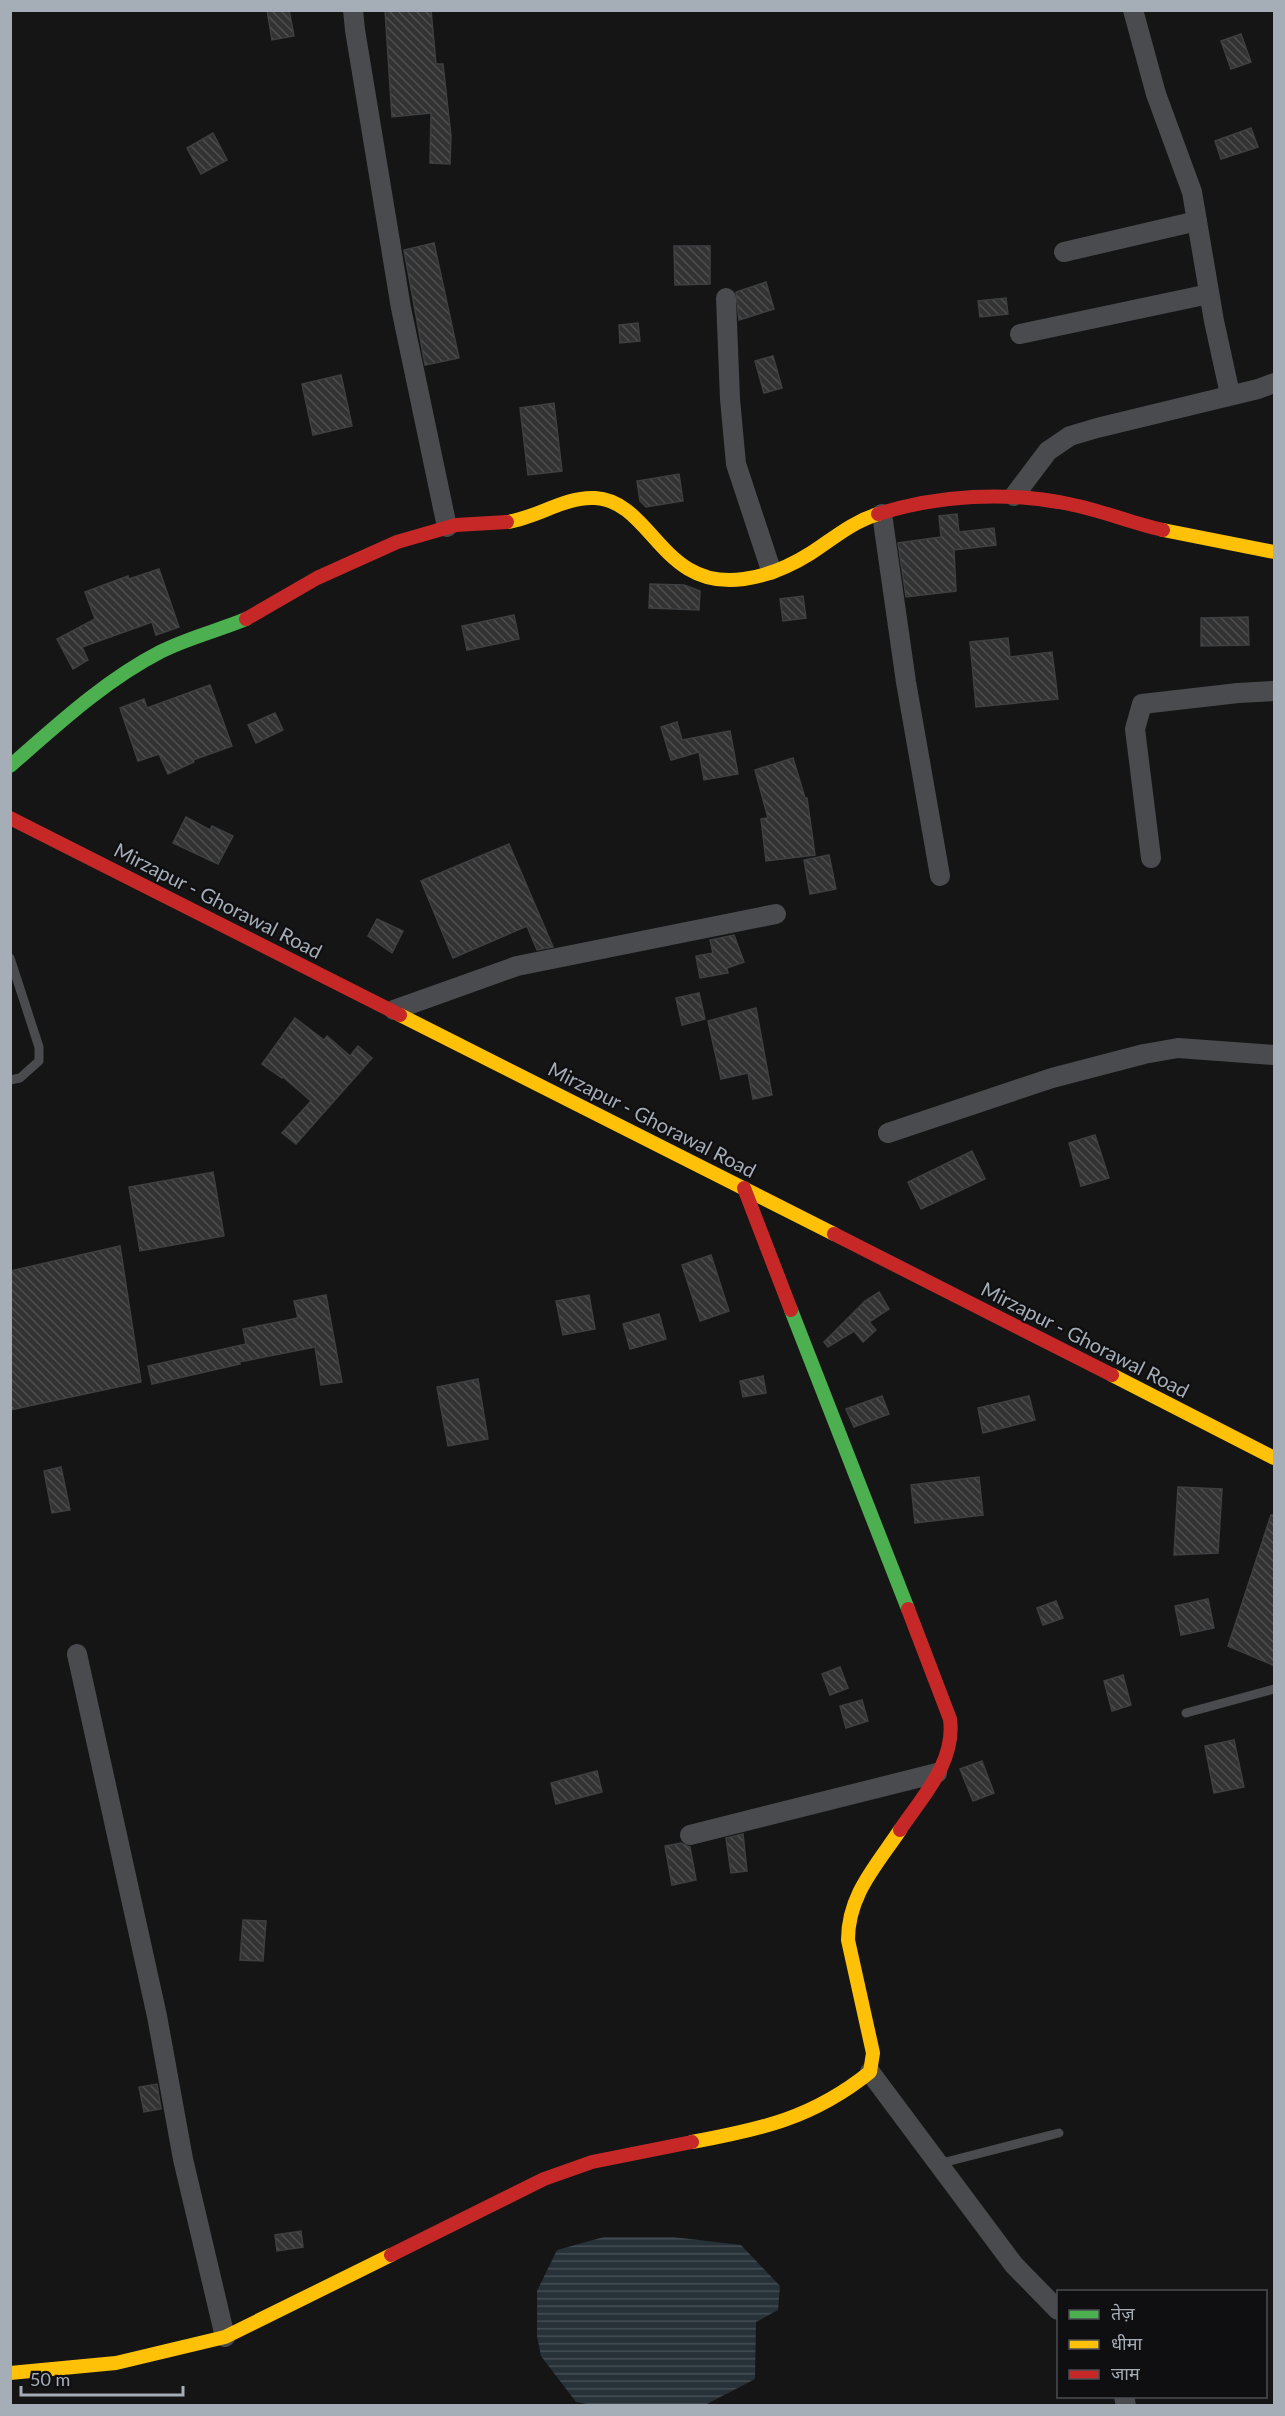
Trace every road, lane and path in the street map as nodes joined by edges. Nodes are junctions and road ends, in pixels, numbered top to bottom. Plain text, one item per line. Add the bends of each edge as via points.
1 (353, 10) edge
2 (1133, 10) edge
3 (1197, 221) junction
4 (1064, 252) dead end
5 (1209, 294) junction
6 (726, 298) dead end
7 (1020, 334) dead end
8 (1275, 383) edge
9 (1230, 394) junction
10 (1014, 496) junction
11 (882, 514) junction
12 (447, 527) junction
13 (1275, 552) edge
14 (771, 570) junction
15 (1275, 691) edge
16 (10, 766) edge
17 (12, 822) edge
18 (1151, 858) dead end
19 (940, 876) dead end
20 (776, 914) dead end
21 (10, 958) edge
22 (394, 1010) junction
23 (1275, 1055) edge
24 (10, 1080) edge
25 (888, 1133) dead end
26 (744, 1188) junction
27 (1275, 1458) edge
28 (76, 1654) dead end
29 (1275, 1689) edge
30 (1186, 1713) dead end
31 (938, 1773) junction
32 (690, 1835) dead end
33 (870, 2072) junction
34 (1059, 2133) dead end
35 (938, 2164) junction
36 (1057, 2308) edge
37 (225, 2337) junction
38 (10, 2373) edge

1 - 12 street via 401,308
2 - 3 street via 1156,94 1192,192
3 - 4 street
3 - 5 street
5 - 7 street
5 - 9 street
6 - 14 street via 736,464
8 - 9 street
9 - 10 street via 1070,436 1048,452
10 - 11 street via 913,504
10 - 13 street via 1069,503 1159,529
11 - 14 street via 852,524 805,556
11 - 19 street
12 - 14 street via 523,520 572,502 597,498 619,505 663,552 695,575 738,580
12 - 16 street via 368,554 252,616 161,651 97,692
15 - 18 street via 1142,704 1135,729
17 - 22 street, Mirzapur - Ghorawal Road
20 - 22 street via 517,966
21 - 24 lane via 39,1047 39,1062 20,1078
22 - 26 street, Mirzapur - Ghorawal Road
23 - 25 street via 1178,1048 1144,1054 1052,1078
26 - 27 street, Mirzapur - Ghorawal Road
26 - 31 street via 950,1719 950,1751
28 - 37 street via 157,2016 183,2159
29 - 30 lane
31 - 32 street
31 - 33 street via 855,1898 848,1922 848,1940 873,2053
33 - 35 street
33 - 37 street via 844,2092 769,2126 592,2162 544,2179
34 - 35 lane
35 - 36 street via 1014,2265
37 - 38 street via 116,2363

